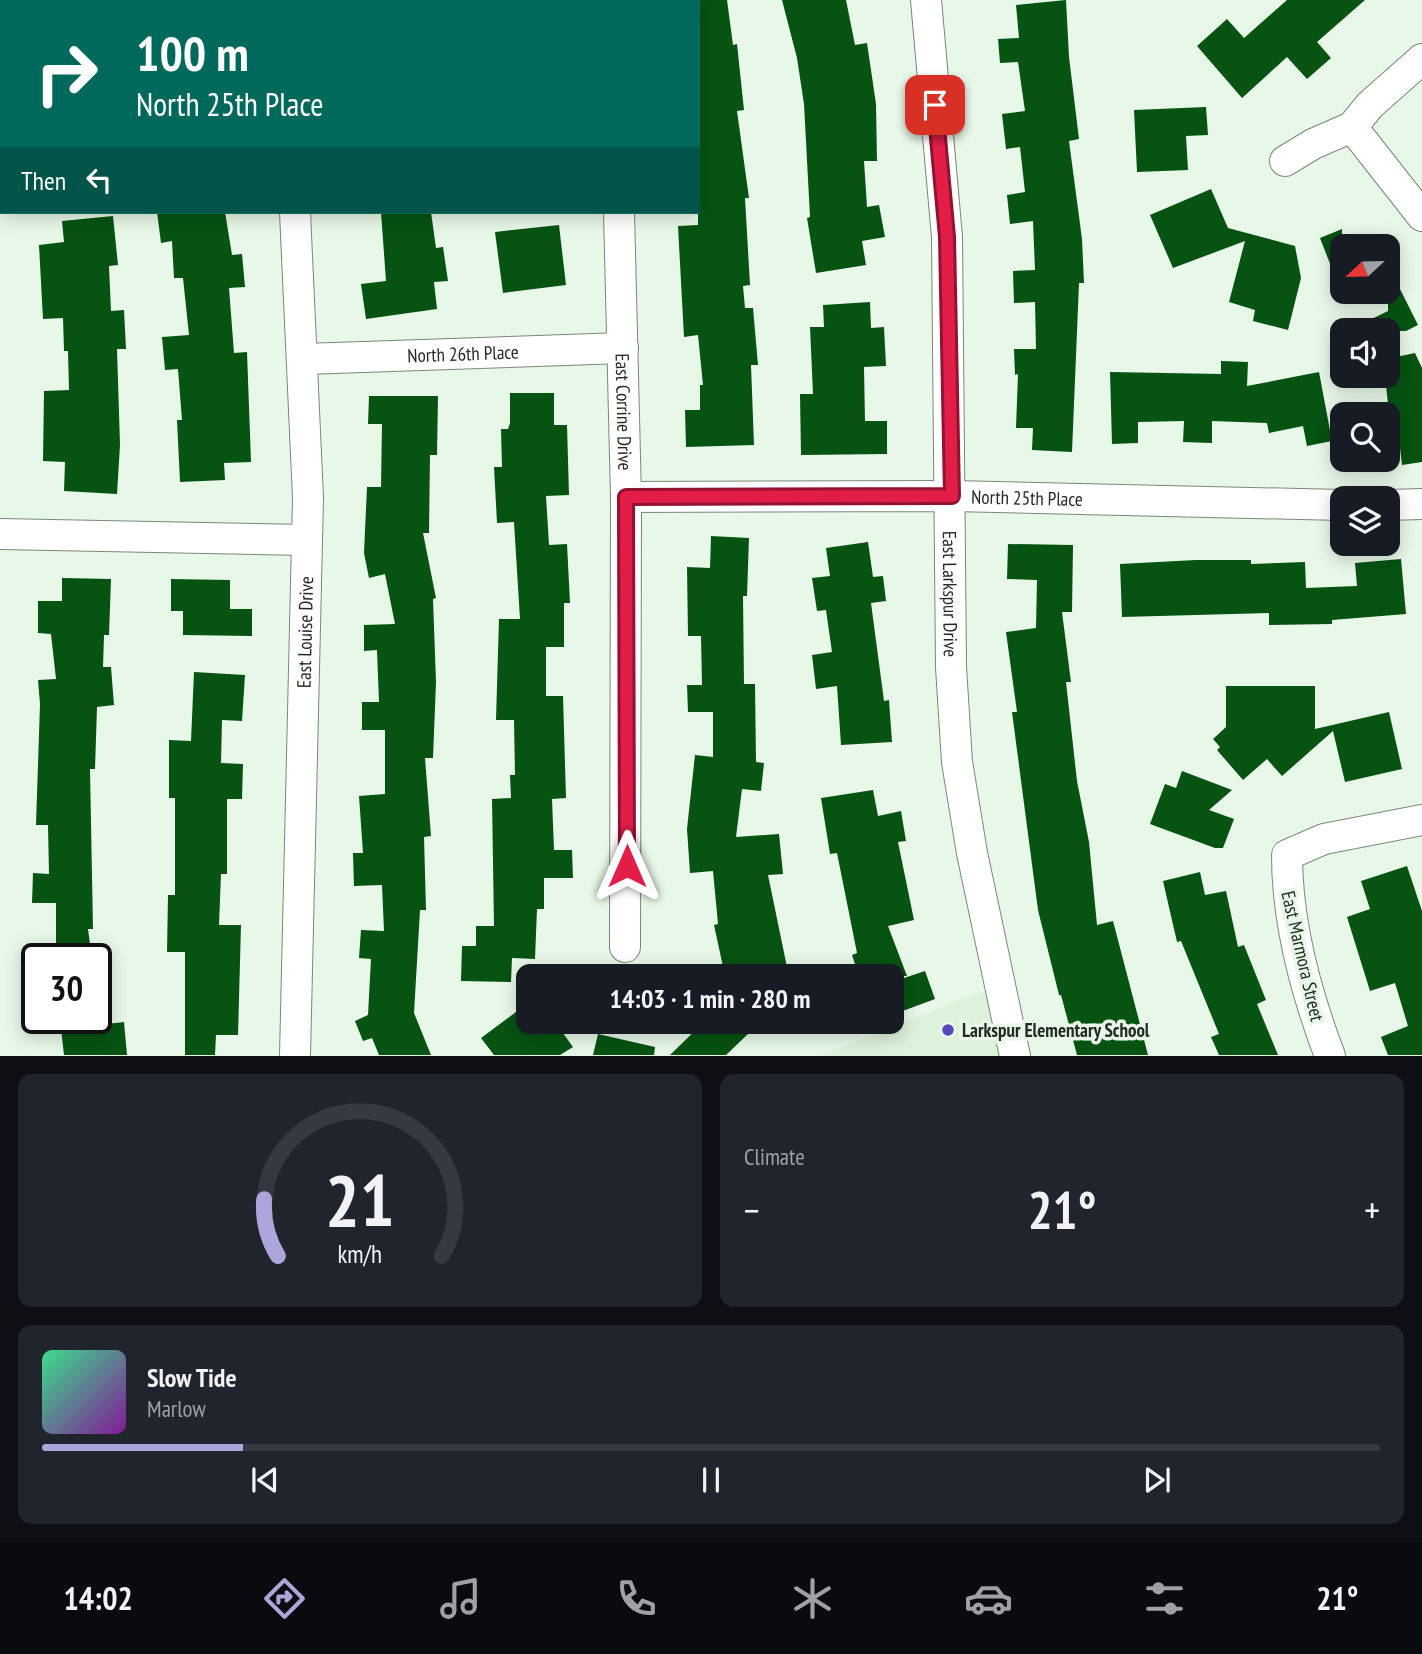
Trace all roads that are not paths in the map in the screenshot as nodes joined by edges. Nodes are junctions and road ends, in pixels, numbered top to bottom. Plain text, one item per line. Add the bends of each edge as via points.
1 (926, 0) edge
2 (1422, 59) edge
3 (1352, 127) junction
4 (1285, 161) dead end
5 (295, 214) edge
6 (619, 214) edge
7 (1422, 216) edge
8 (623, 348) junction
9 (304, 359) junction
10 (952, 496) junction
11 (626, 497) junction
12 (1422, 504) edge
13 (1330, 505) edge
14 (1400, 505) edge
15 (0, 534) edge
16 (307, 540) junction
17 (1422, 820) edge
18 (625, 947) dead end
19 (295, 1055) edge
20 (1015, 1055) edge
21 (1330, 1055) edge

1 - 10 street, East Larkspur Drive via 947,237
2 - 3 street
3 - 4 street
3 - 7 street
5 - 9 street, East Louise Drive
6 - 8 street, East Corrine Drive
8 - 9 street, North 26th Place
8 - 11 street, East Corrine Drive
9 - 16 street, East Louise Drive
10 - 11 street, North 25th Place
10 - 13 street, North 25th Place
10 - 20 street, East Larkspur Drive via 951,667 957,762
11 - 18 street, East Corrine Drive
12 - 14 street
15 - 16 street
16 - 19 street, East Louise Drive
17 - 21 street, East Marmora Street via 1324,839 1287,855 1287,898

